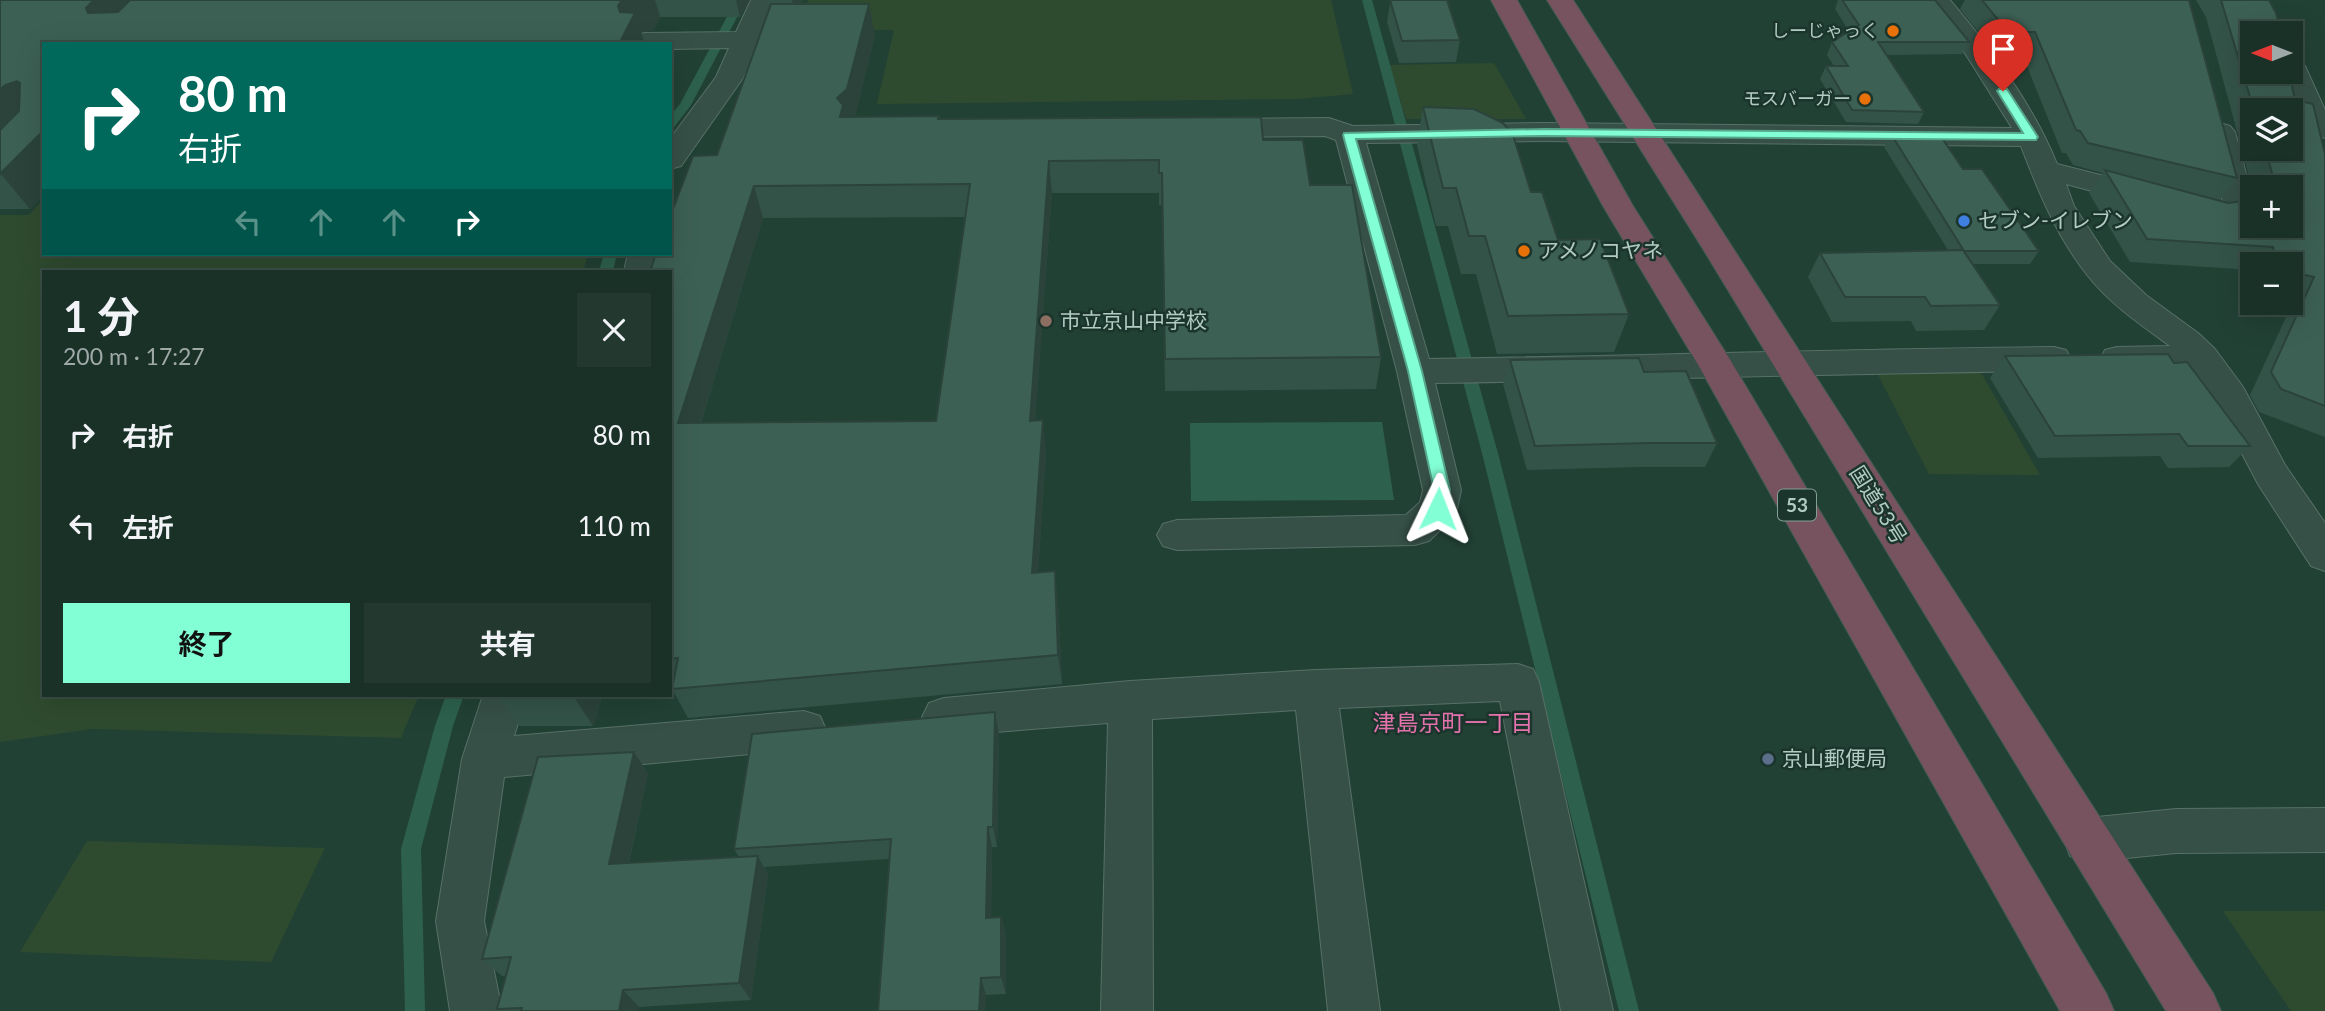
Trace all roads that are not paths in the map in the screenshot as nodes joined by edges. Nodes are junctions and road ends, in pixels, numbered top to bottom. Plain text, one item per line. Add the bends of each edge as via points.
1 (764, 0) edge
2 (1504, 0) edge
3 (1560, 0) edge
4 (1936, 0) edge
5 (741, 40) junction
6 (645, 41) dead end
7 (2299, 84) edge
8 (2214, 108) edge
9 (1175, 128) edge
10 (2325, 129) edge
11 (1577, 133) junction
12 (1349, 135) junction
13 (1647, 135) junction
14 (2032, 137) junction
15 (672, 157) edge
16 (2047, 170) junction
17 (2203, 358) junction
18 (1789, 362) junction
19 (1717, 367) junction
20 (1415, 371) junction
21 (1177, 535) dead end
22 (2325, 555) edge
23 (1315, 689) junction
24 (504, 697) edge
25 (1130, 700) junction
26 (910, 720) edge
27 (842, 726) edge
28 (484, 759) junction
29 (2325, 830) edge
30 (2087, 840) junction
31 (476, 1011) edge
32 (1127, 1011) edge
33 (1353, 1011) edge
34 (1587, 1011) edge
35 (2088, 1011) edge
36 (2195, 1011) edge

1 - 5 street
2 - 11 highway, 53
3 - 13 highway, 国道53号
4 - 14 street via 1974,46
5 - 6 street
5 - 15 street via 729,78
7 - 10 street via 2315,119
8 - 16 street via 2241,211 2211,212
9 - 12 street via 1329,127
11 - 12 street
11 - 13 street
11 - 19 highway, 53
12 - 20 street
13 - 14 street
13 - 18 highway, 国道53号
14 - 16 street
16 - 17 street via 2059,205 2099,268 2134,303
17 - 18 street
17 - 22 street
18 - 19 street
18 - 30 highway, 国道53号
19 - 20 street
19 - 35 highway, 53
20 - 21 street via 1442,490 1438,509 1415,530
23 - 25 street
23 - 33 street
23 - 34 street via 1518,682
24 - 28 street
25 - 26 street
25 - 32 street
27 - 28 street
28 - 31 street via 460,921
29 - 30 street via 2176,831
30 - 36 highway, 国道53号

